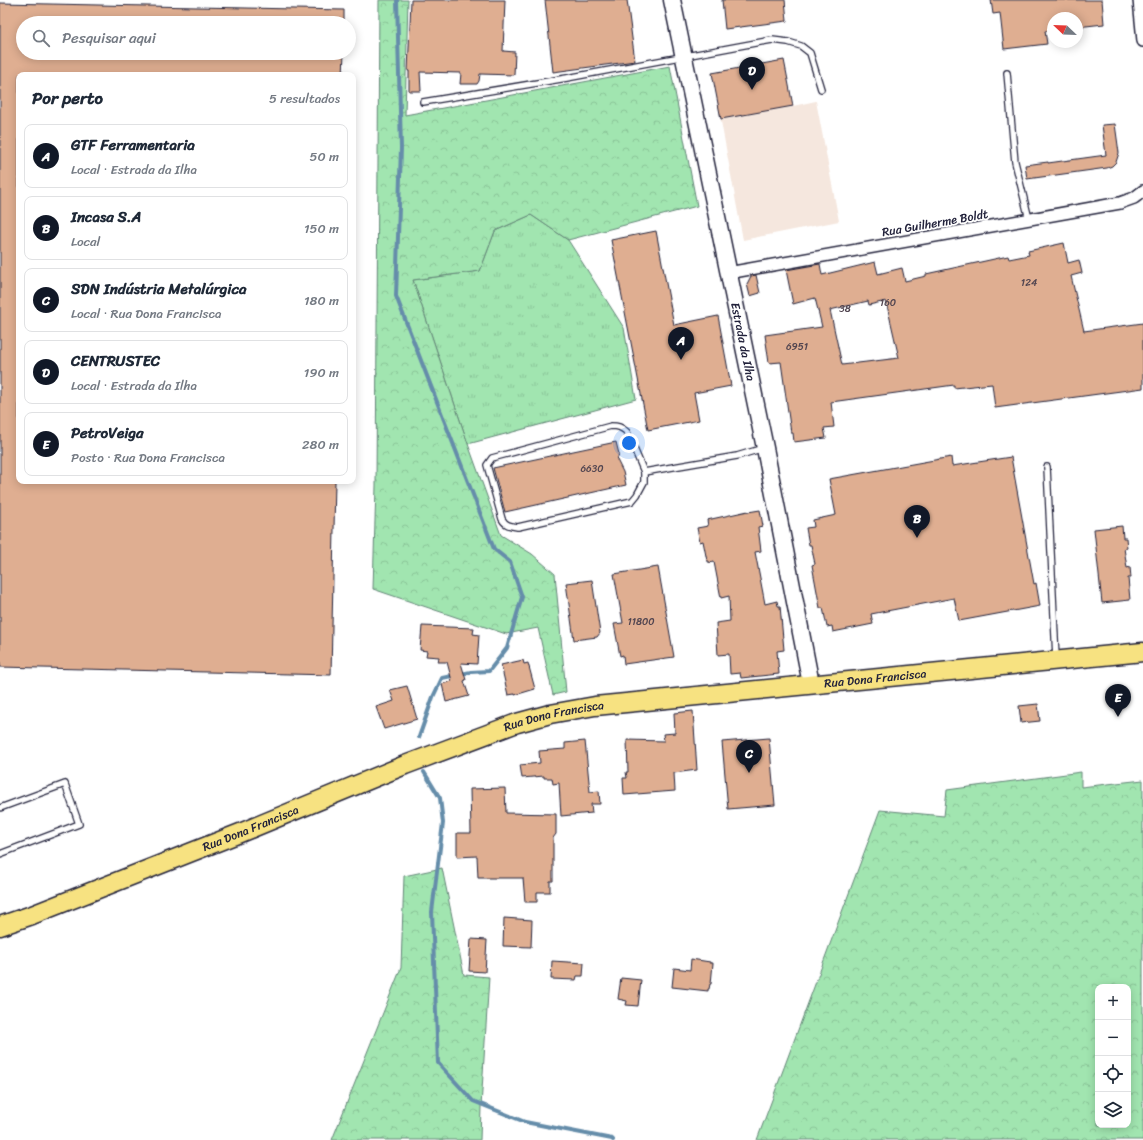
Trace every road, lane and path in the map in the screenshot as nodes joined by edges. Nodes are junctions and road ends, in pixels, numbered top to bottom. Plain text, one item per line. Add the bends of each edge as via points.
1 (672, 0) edge
2 (1139, 0) edge
3 (1143, 41) edge
4 (684, 57) junction
5 (1007, 73) dead end
6 (821, 89) dead end
7 (423, 102) dead end
8 (1140, 196) edge
9 (1029, 219) junction
10 (728, 273) junction
11 (765, 448) junction
12 (1047, 467) dead end
13 (644, 472) junction
14 (1143, 652) edge
15 (1056, 660) junction
16 (811, 684) junction
17 (0, 808) edge
18 (0, 854) edge
19 (0, 926) edge

1 - 4 street, Estrada da Ilha
2 - 3 street
4 - 6 lane via 772,40 788,42 801,46 810,53
4 - 7 lane
4 - 10 street, Estrada da Ilha
5 - 9 lane via 1015,162
8 - 9 street, Rua Guilherme Boldt via 1120,203
9 - 10 street, Rua Guilherme Boldt
10 - 11 street, Estrada da Ilha
11 - 13 lane via 737,456
11 - 16 street, Estrada da Ilha
12 - 15 lane
13 - 13 lane via 627,432 618,426 492,458 487,465 502,519 504,523 518,527 632,501 644,482
14 - 15 main road, Rua Dona Francisca
15 - 16 main road, Rua Dona Francisca
16 - 19 main road, Rua Dona Francisca via 595,706 524,721
17 - 18 lane via 65,784 79,824

